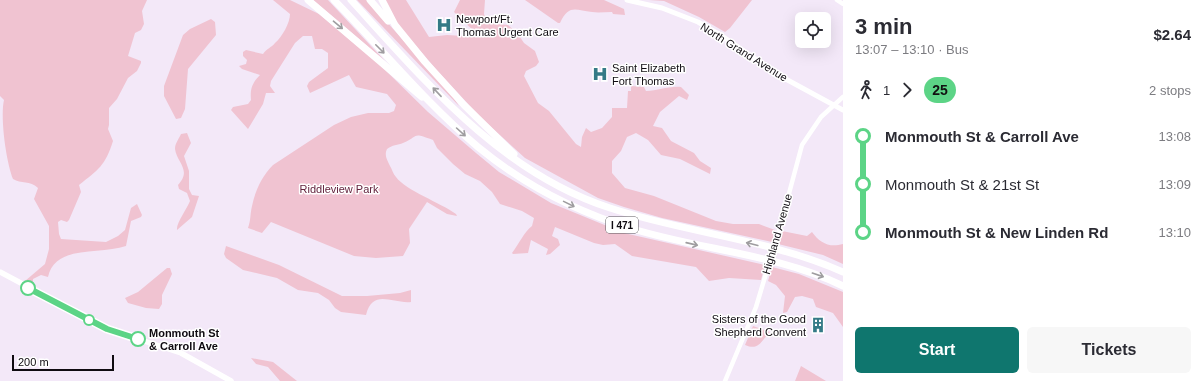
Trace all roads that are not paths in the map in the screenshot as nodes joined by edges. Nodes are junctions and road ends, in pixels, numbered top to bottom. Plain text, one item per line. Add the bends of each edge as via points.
1 (308, 0) edge
2 (334, 0) edge
3 (351, 0) edge
4 (370, 0) edge
5 (382, 0) edge
6 (626, 0) edge
7 (837, 0) edge
8 (843, 4) edge
9 (407, 40) junction
10 (843, 97) edge
11 (434, 104) junction
12 (835, 104) junction
13 (843, 110) edge
14 (520, 162) junction
15 (0, 272) edge
16 (843, 272) edge
17 (842, 285) edge
18 (231, 381) edge
19 (725, 381) edge

1 -> 11 highway via 413,91
2 -> 11 highway, I 471
14 -> 3 highway, I 471 via 454,109
4 - 9 highway
5 - 9 highway via 395,25
6 - 12 main road, North Grand Avenue via 662,8 698,22 782,77
7 - 8 street
9 - 14 highway via 464,105
10 - 12 street, Highland Avenue
11 -> 17 highway, I 471 via 473,142 504,167 542,190 587,212 636,230 779,264
12 - 13 main road, North Grand Avenue
12 - 19 street, Highland Avenue via 812,127 802,145 765,279
16 -> 14 highway, I 471 via 799,255 609,208 566,189
15 - 18 main road via 107,329 188,356

